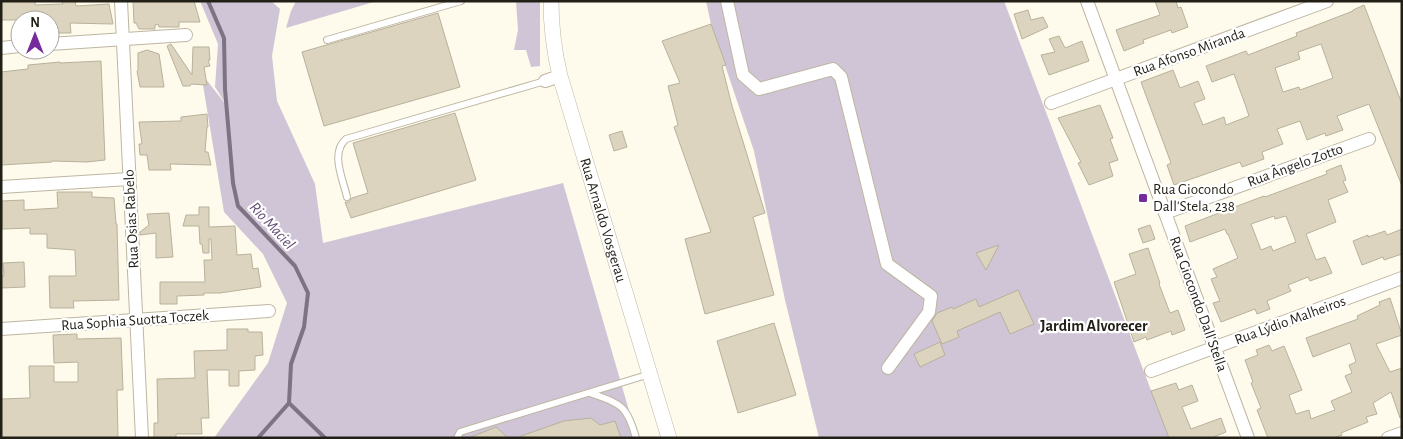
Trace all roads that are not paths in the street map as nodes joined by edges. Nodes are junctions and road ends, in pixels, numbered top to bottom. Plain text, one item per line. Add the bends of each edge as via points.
1 (121, 1) edge
2 (461, 1) edge
3 (551, 1) edge
4 (726, 1) edge
5 (1087, 1) edge
6 (1327, 1) edge
7 (186, 35) dead end
8 (122, 39) junction
9 (328, 40) dead end
10 (60, 43) edge
11 (560, 76) junction
12 (1116, 79) junction
13 (545, 81) joint
14 (1051, 103) dead end
15 (1369, 139) dead end
16 (129, 179) junction
17 (1, 187) edge
18 (347, 197) dead end
19 (1165, 213) junction
20 (1402, 278) edge
21 (269, 311) dead end
22 (136, 320) junction
23 (1, 329) edge
24 (1215, 348) junction
25 (888, 368) dead end
26 (1151, 371) dead end
27 (650, 374) junction
28 (590, 392) junction
29 (1402, 433) edge
30 (142, 438) edge
31 (458, 438) edge
32 (636, 438) edge
33 (669, 438) edge
34 (1248, 438) edge
35 (1388, 438) edge

1 - 8 street, Rua Osias Rabelo
2 - 9 lane
3 - 11 street, Rua Arnaldo Vosgerau via 551,25
4 - 25 street via 743,75 759,89 833,69 841,77 887,264 931,296 930,312
5 - 12 street, Rua Giocondo Dall'Stella
6 - 12 street, Rua Afonso Miranda
7 - 8 street
8 - 10 street
8 - 16 street, Rua Osias Rabelo
11 - 13 street
11 - 27 street, Rua Arnaldo Vosgerau
12 - 14 street, Rua Afonso Miranda
12 - 19 street, Rua Giocondo Dall'Stella
13 - 18 lane via 346,139 340,144 337,155
15 - 19 street, Rua Ângelo Zotto
16 - 17 street
16 - 22 street, Rua Osias Rabelo
19 - 24 street, Rua Giocondo Dall'Stella
20 - 24 street, Rua Lýdio Malheiros
21 - 22 street, Rua Sophia Suotta Toczek
22 - 23 street, Rua Sophia Suotta Toczek
22 - 30 street, Rua Osias Rabelo
24 - 26 street, Rua Lýdio Malheiros
24 - 34 street, Rua Giocondo Dall'Stella
27 - 28 lane
27 - 33 street, Rua Arnaldo Vosgerau
28 - 31 lane via 460,432
28 - 32 lane via 624,408
29 - 35 street

